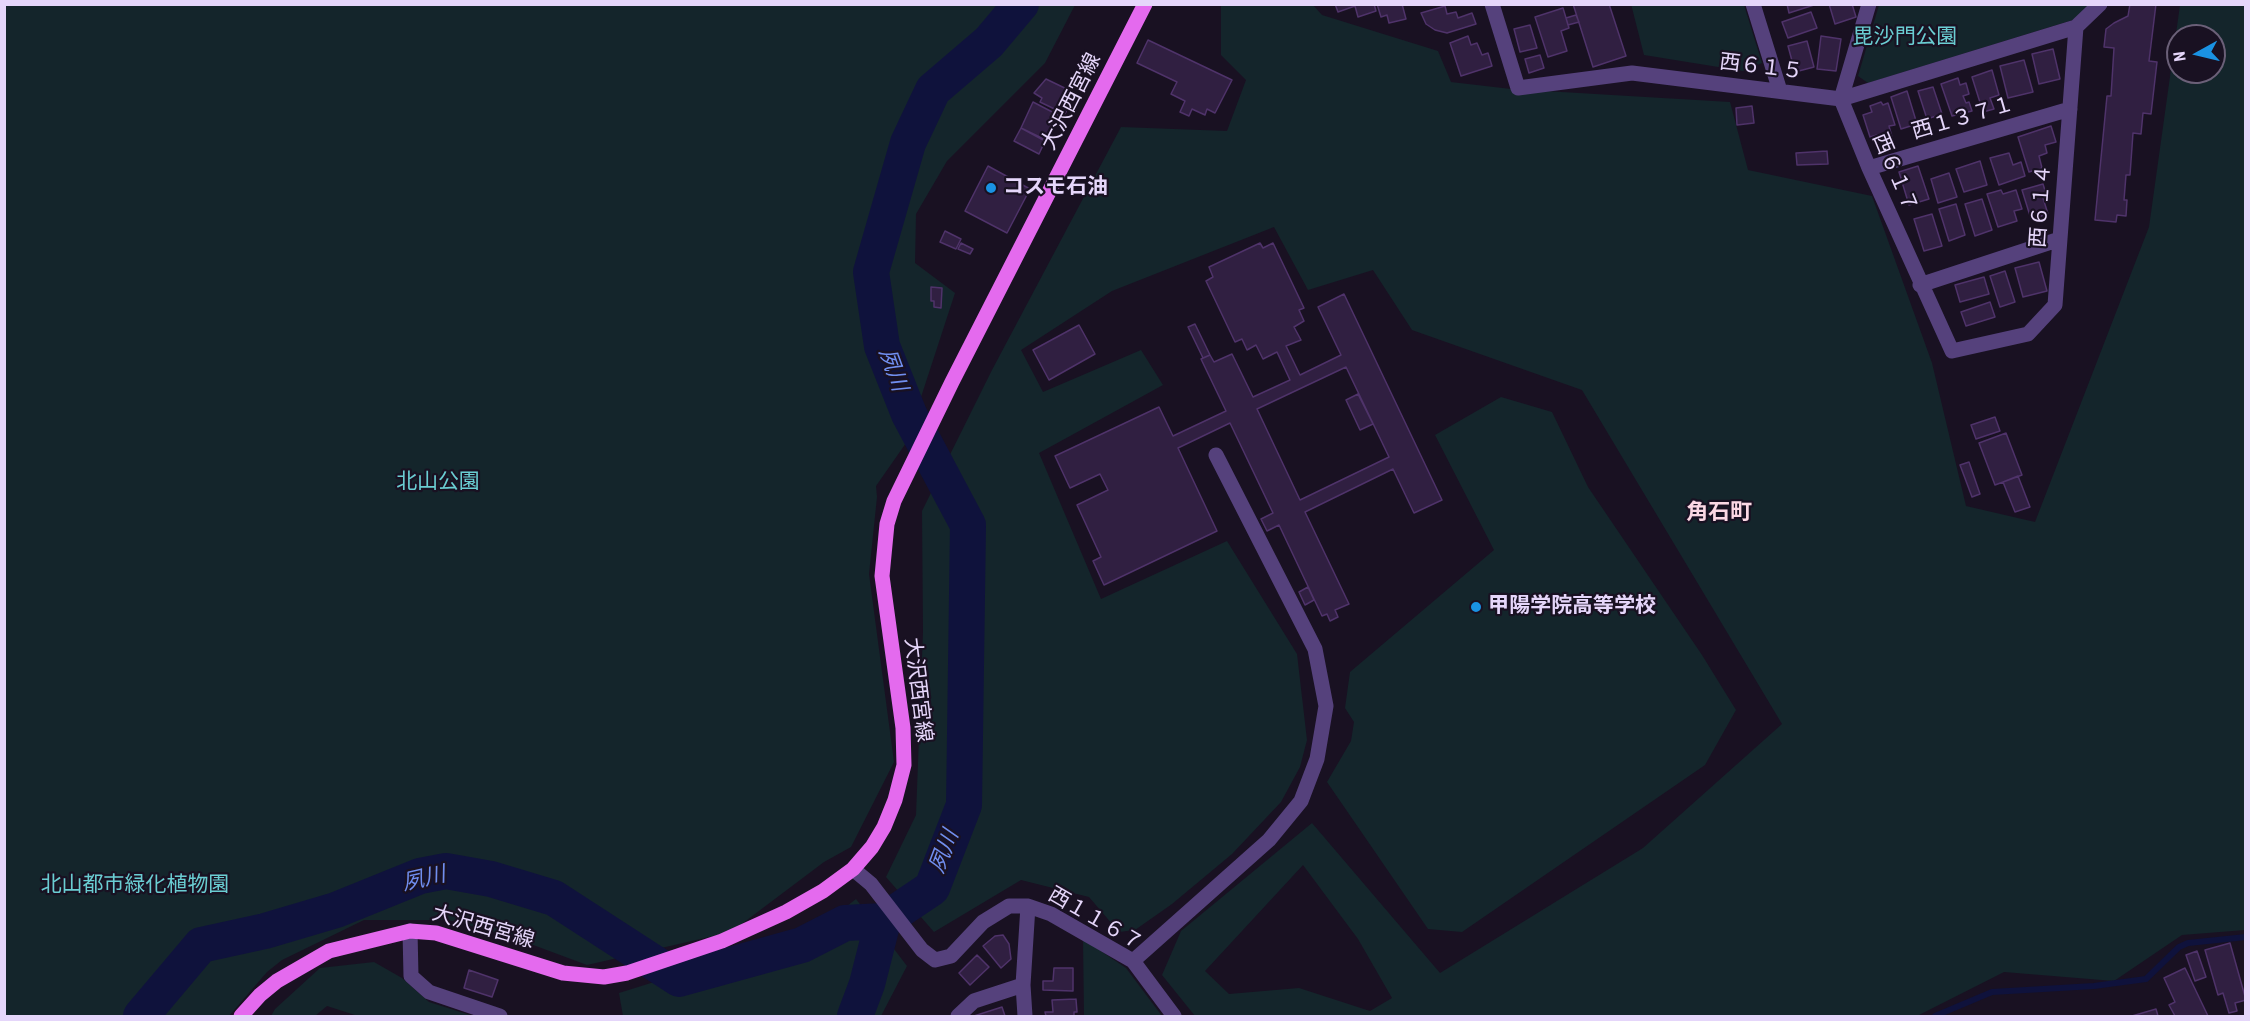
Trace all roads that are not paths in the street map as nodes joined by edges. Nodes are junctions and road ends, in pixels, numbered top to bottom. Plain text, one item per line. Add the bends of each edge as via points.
1 (1492, 4) edge
2 (1753, 4) edge
3 (1869, 4) edge
4 (2100, 4) edge
5 (1145, 5) edge
6 (2076, 27) junction
7 (1780, 91) junction
8 (1841, 99) junction
9 (2070, 109) junction
10 (1869, 168) junction
11 (2060, 239) junction
12 (1920, 285) junction
13 (1952, 351) joint
14 (1216, 455) dead end
15 (853, 869) junction
16 (1028, 906) junction
17 (410, 931) junction
18 (1133, 961) junction
19 (1023, 985) junction
20 (241, 1017) edge
21 (500, 1017) edge
22 (958, 1017) edge
23 (1025, 1017) edge
24 (1174, 1017) edge

1 - 7 street, 西６１５ via 1518,88 1632,73
2 - 7 street
3 - 8 street
4 - 6 street
5 - 15 main road, 大沢西宮線 via 952,382 887,524 882,576 903,728 904,765 884,827
6 - 8 street, 西６１５
6 - 9 street, 西６１４
7 - 8 street, 西６１５
8 - 10 street, 西６１７
9 - 10 street, 西１３７１
9 - 11 street, 西６１４
10 - 12 street, 西６１７
11 - 12 street
11 - 13 street, 西６１４ via 2055,305 2028,334
12 - 13 street, 西６１７
14 - 18 street via 1315,649 1326,706 1317,759 1301,801 1269,840
15 - 16 street, 西１１６７ via 935,960 951,956 983,922 1009,906
15 - 17 main road, 大沢西宮線 via 786,912 722,941 604,978 563,973 436,933
16 - 18 street, 西１１６７ via 1051,914
16 - 19 street
17 - 20 main road, 大沢西宮線 via 329,951 277,981
17 - 21 street via 411,976 429,992
18 - 24 street, 西１１６７
19 - 22 street via 974,1001
19 - 23 street

